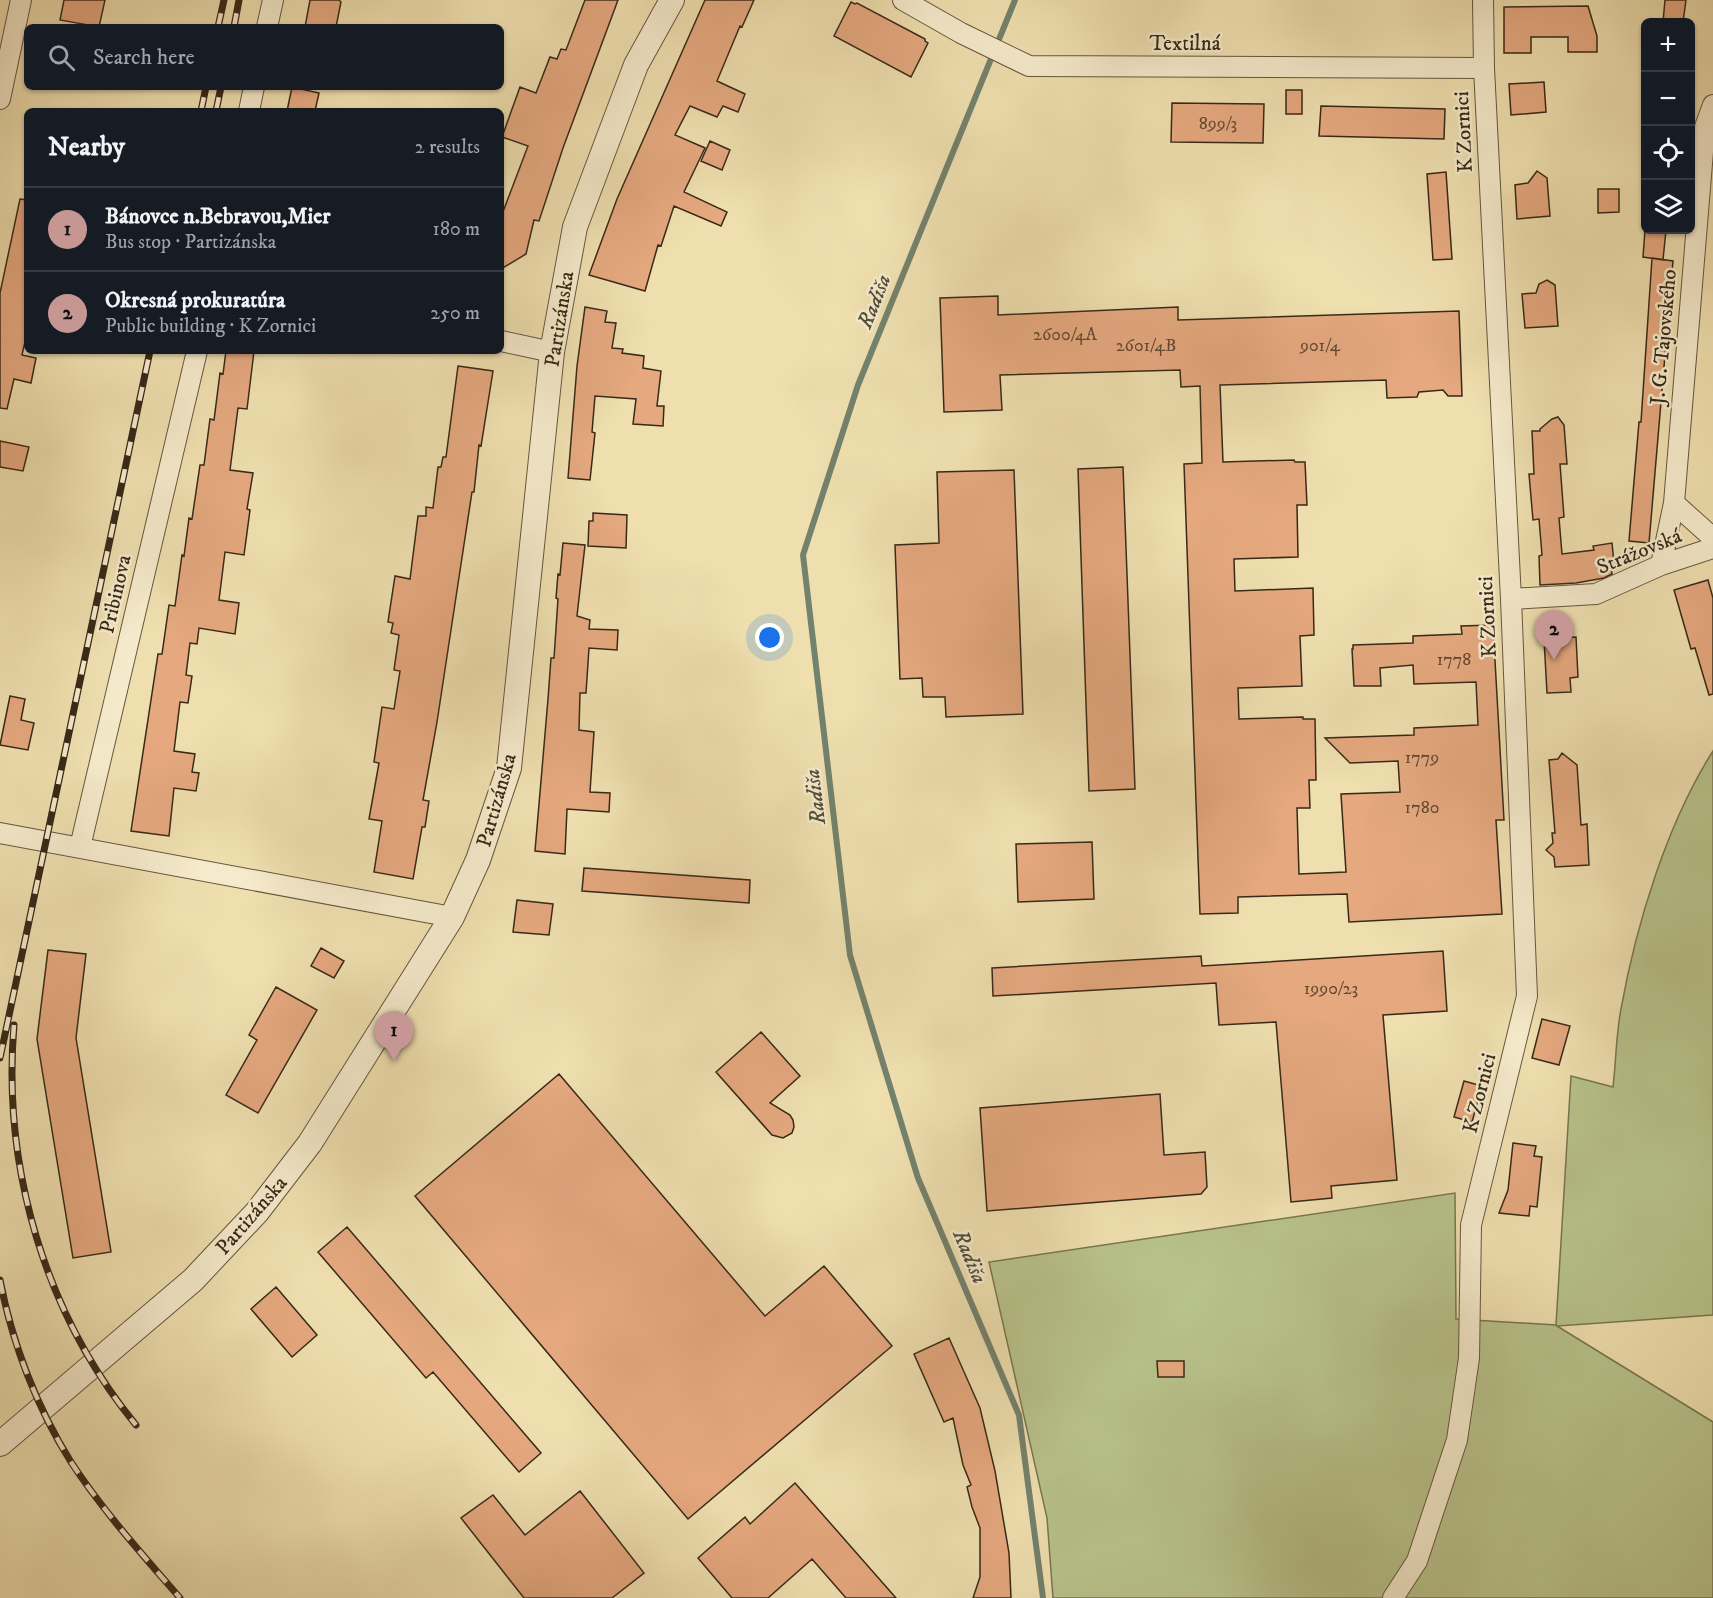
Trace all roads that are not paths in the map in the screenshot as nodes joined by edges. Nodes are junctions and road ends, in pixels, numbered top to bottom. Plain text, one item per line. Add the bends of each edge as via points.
1 (21, 0) edge
2 (273, 0) edge
3 (672, 0) edge
4 (903, 0) edge
5 (1483, 0) edge
6 (268, 24) edge
7 (1484, 68) junction
8 (253, 90) edge
9 (0, 99) edge
10 (1713, 105) edge
11 (250, 108) edge
12 (504, 342) edge
13 (552, 352) junction
14 (196, 354) edge
15 (1674, 503) junction
16 (1713, 538) edge
17 (1713, 548) edge
18 (1661, 565) junction
19 (1511, 599) junction
20 (0, 833) edge
21 (80, 847) junction
22 (452, 917) junction
23 (0, 1444) edge
24 (1393, 1598) edge

1 - 9 street
2 - 6 street
3 - 13 street, Partizánska via 636,65 575,227
4 - 7 street, Textilná via 1029,66
5 - 7 street, K Zornici
7 - 19 street, K Zornici
8 - 11 street
10 - 15 street, J. G. Tajovského via 1705,127
12 - 13 street
13 - 22 street, Partizánska via 509,768 478,860
14 - 21 street, Pribinova
15 - 16 street
15 - 18 street, J. G. Tajovského
17 - 18 street, Strážovská
18 - 19 street, Strážovská via 1596,594
19 - 24 street, K Zornici via 1527,996 1471,1225 1468,1358 1457,1440 1417,1561
20 - 21 street
21 - 22 street
22 - 23 street, Partizánska via 310,1143 257,1212 193,1280

